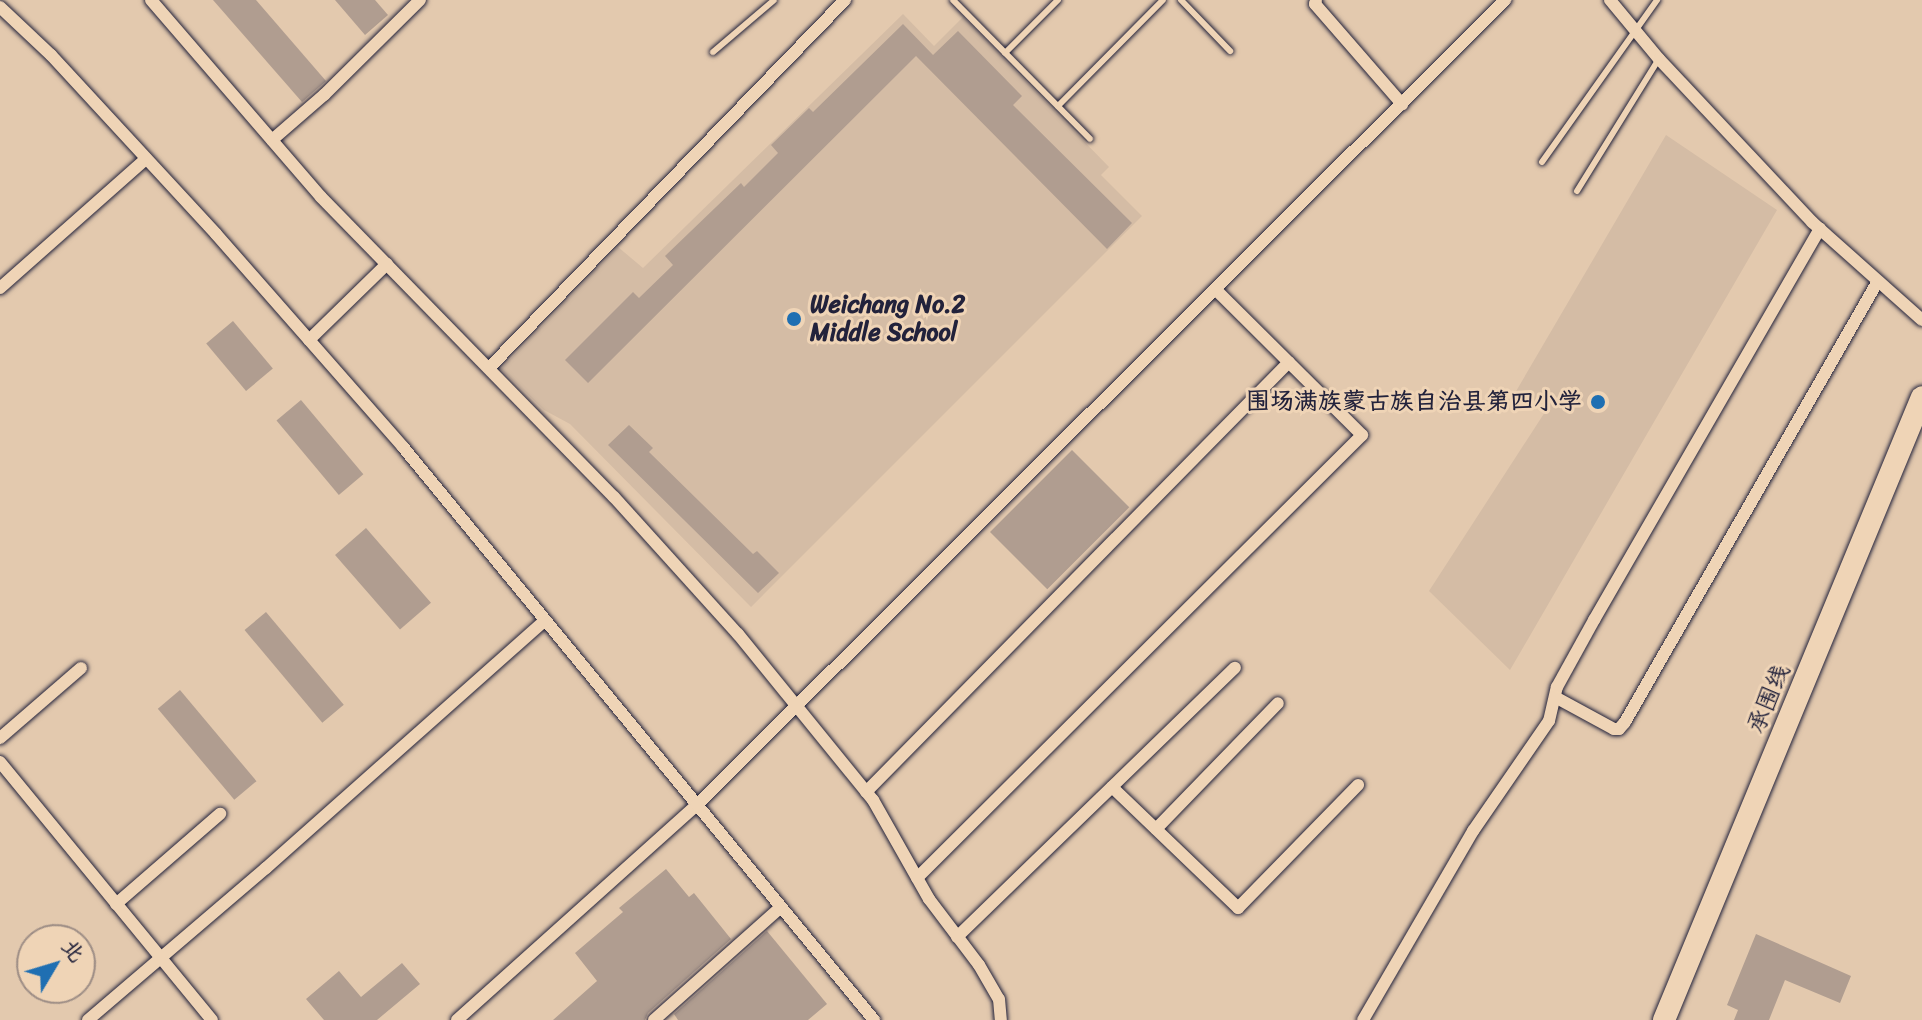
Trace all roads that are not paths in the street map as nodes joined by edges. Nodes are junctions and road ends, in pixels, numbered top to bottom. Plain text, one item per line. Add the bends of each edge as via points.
1 (151, 0) edge
2 (420, 0) edge
3 (774, 0) edge
4 (845, 0) edge
5 (954, 0) edge
6 (1058, 0) edge
7 (1163, 0) edge
8 (1181, 0) edge
9 (1316, 0) edge
10 (1505, 0) edge
11 (1610, 0) edge
12 (1657, 0) edge
13 (0, 7) edge
14 (1636, 28) junction
15 (1230, 51) dead end
16 (713, 52) dead end
17 (1005, 53) junction
18 (1659, 59) junction
19 (1402, 104) junction
20 (1058, 106) junction
21 (1090, 139) dead end
22 (272, 140) junction
23 (146, 159) junction
24 (1542, 162) dead end
25 (1577, 191) dead end
26 (1820, 229) junction
27 (387, 264) junction
28 (1878, 281) junction
29 (0, 288) edge
30 (1216, 290) junction
31 (1922, 320) edge
32 (309, 340) junction
33 (1289, 362) junction
34 (489, 368) junction
35 (1922, 397) edge
36 (545, 620) junction
37 (81, 668) dead end
38 (1235, 668) dead end
39 (1555, 697) junction
40 (1278, 703) dead end
41 (796, 707) junction
42 (0, 738) edge
43 (0, 762) edge
44 (1358, 785) dead end
45 (1112, 787) junction
46 (866, 792) junction
47 (697, 805) junction
48 (220, 814) dead end
49 (1156, 829) junction
50 (917, 878) junction
51 (116, 904) junction
52 (781, 907) junction
53 (957, 937) junction
54 (160, 959) junction
55 (88, 1020) edge
56 (212, 1020) edge
57 (457, 1020) edge
58 (654, 1020) edge
59 (874, 1020) edge
60 (1001, 1020) edge
61 (1363, 1020) edge
62 (1664, 1020) edge

1 - 22 street
2 - 22 street
3 - 16 lane
4 - 34 street
5 - 17 lane
6 - 17 lane
7 - 20 lane
8 - 15 lane
9 - 19 street
10 - 19 street
11 - 14 street
12 - 14 lane
13 - 23 street
14 - 18 street
14 - 24 lane
17 - 20 lane
18 - 25 lane
18 - 26 street
19 - 30 street
20 - 21 lane
22 - 27 street
23 - 29 street
23 - 32 street
26 - 28 street
26 - 39 street via 1594,620
27 - 32 street
27 - 34 street
28 - 31 street
28 - 39 street via 1619,729
30 - 33 street
30 - 41 street
32 - 36 street
33 - 46 street
33 - 50 street via 1362,435
34 - 41 street via 614,497
35 - 62 highway, 承围线
36 - 47 street
36 - 54 street
37 - 42 street
38 - 45 street
39 - 61 street via 1549,721 1473,831
40 - 49 street
41 - 46 street
41 - 47 street
43 - 51 street
44 - 49 street via 1238,908
45 - 49 street
45 - 53 street
46 - 50 street
47 - 52 street
47 - 57 street
48 - 51 street
50 - 53 street
51 - 54 street
52 - 58 street
52 - 59 street
53 - 60 street via 999,999
54 - 55 street
54 - 56 street

